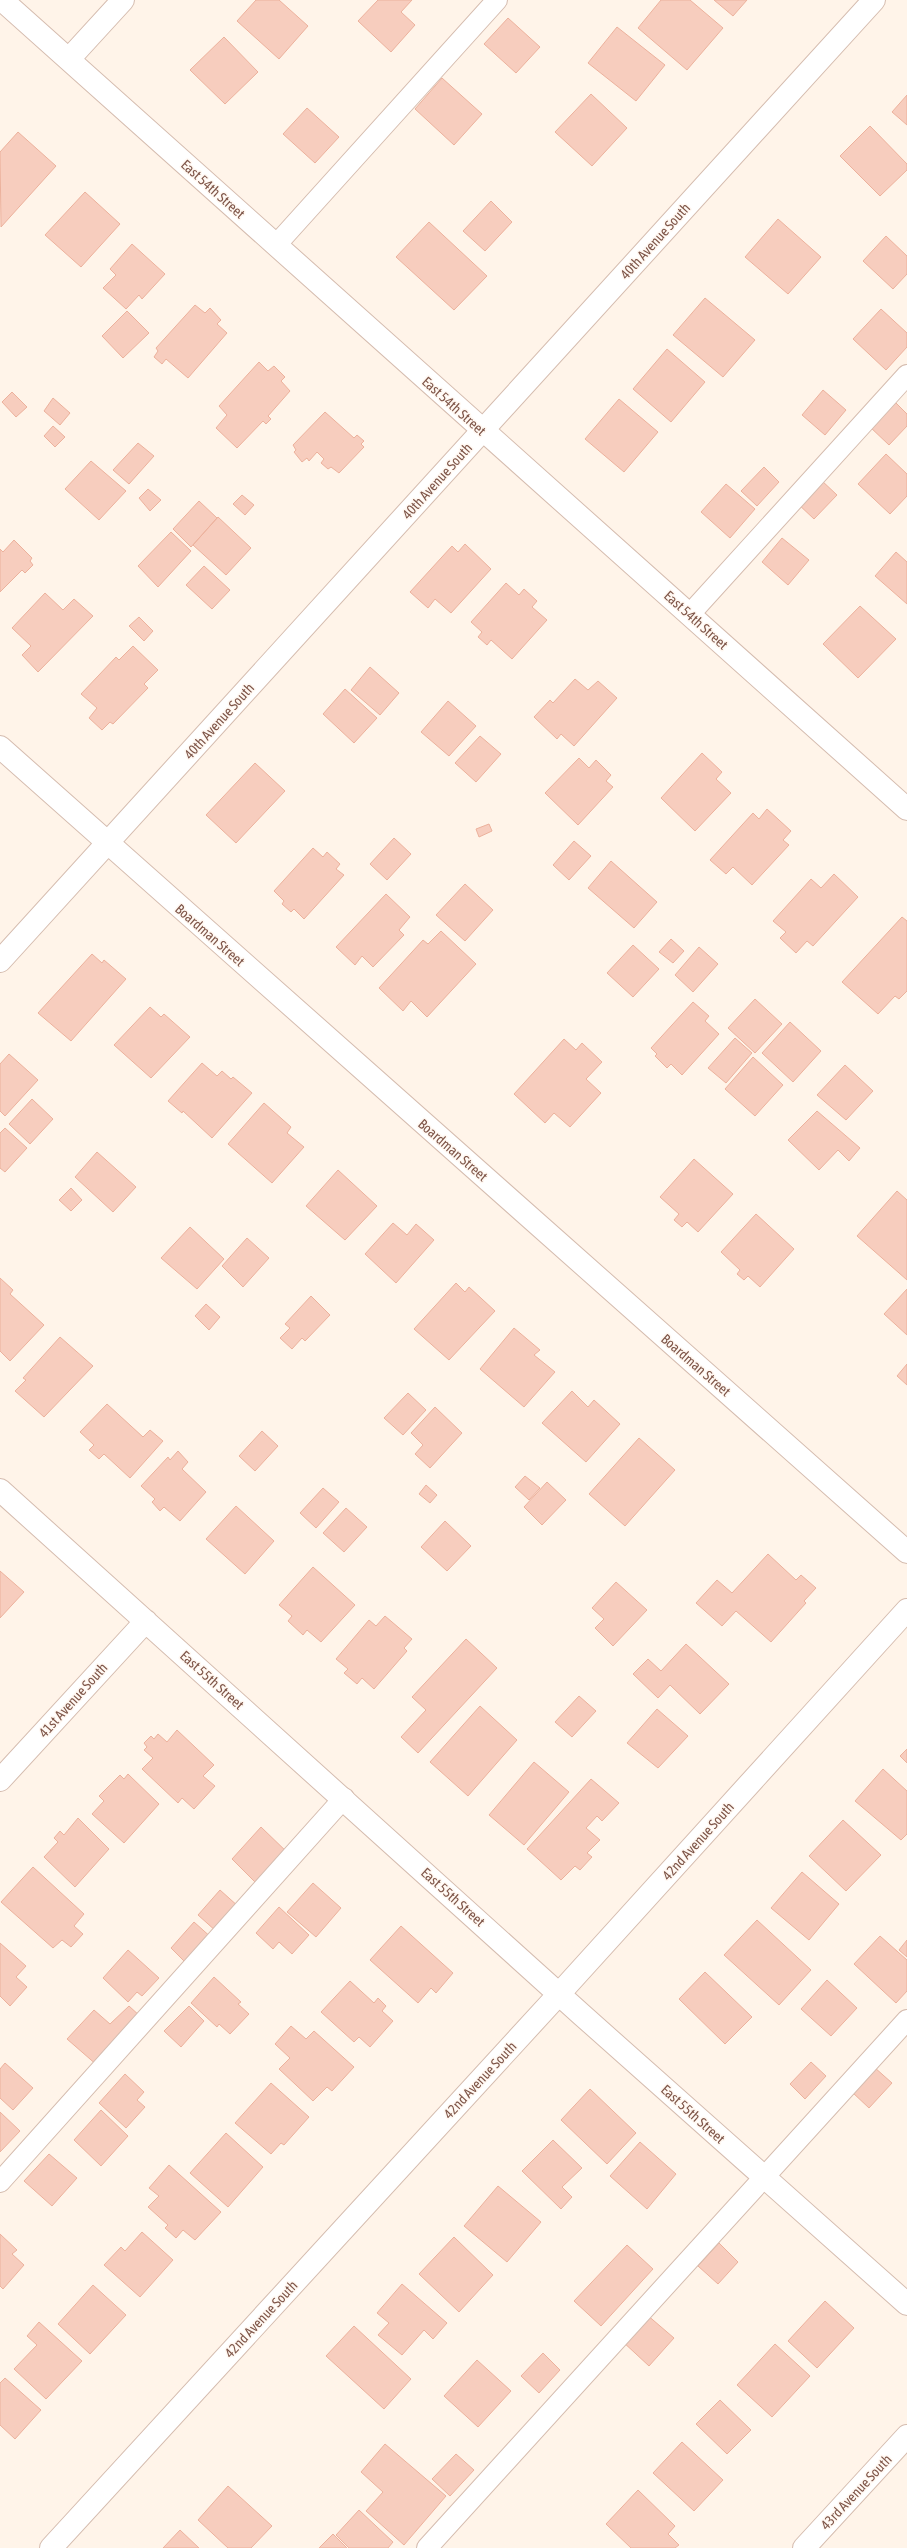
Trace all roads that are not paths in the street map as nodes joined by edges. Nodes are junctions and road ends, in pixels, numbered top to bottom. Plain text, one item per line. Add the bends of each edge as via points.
1 (2, 0) edge
2 (123, 0) edge
3 (497, 0) edge
4 (874, 0) edge
5 (69, 59) junction
6 (276, 245) junction
7 (907, 375) edge
8 (482, 432) junction
9 (690, 614) junction
10 (0, 747) edge
11 (904, 800) edge
12 (107, 843) junction
13 (0, 962) edge
14 (0, 1490) edge
15 (907, 1552) edge
16 (907, 1610) edge
17 (146, 1621) junction
18 (0, 1780) edge
19 (344, 1798) junction
20 (559, 1994) junction
21 (907, 2020) edge
22 (763, 2177) junction
23 (0, 2182) edge
24 (907, 2304) edge
25 (907, 2436) edge
26 (51, 2548) edge
27 (427, 2548) edge
28 (804, 2548) edge

1 - 5 street, East 54th Street
2 - 5 street
3 - 6 lane
4 - 8 street, 40th Avenue South
5 - 6 street, East 54th Street
6 - 8 street, East 54th Street
7 - 9 lane
8 - 9 street, East 54th Street
8 - 12 street, 40th Avenue South
9 - 11 street, East 54th Street
10 - 12 street, Boardman Street
12 - 13 street, 40th Avenue South
12 - 15 street, Boardman Street
14 - 17 street, East 55th Street
16 - 20 street, 42nd Avenue South
17 - 18 street, 41st Avenue South
17 - 19 street, East 55th Street
19 - 20 street, East 55th Street
19 - 23 lane
20 - 22 street, East 55th Street
20 - 26 street, 42nd Avenue South
21 - 22 lane
22 - 24 street, East 55th Street
22 - 27 lane via 737,2210
25 - 28 street, 43rd Avenue South

